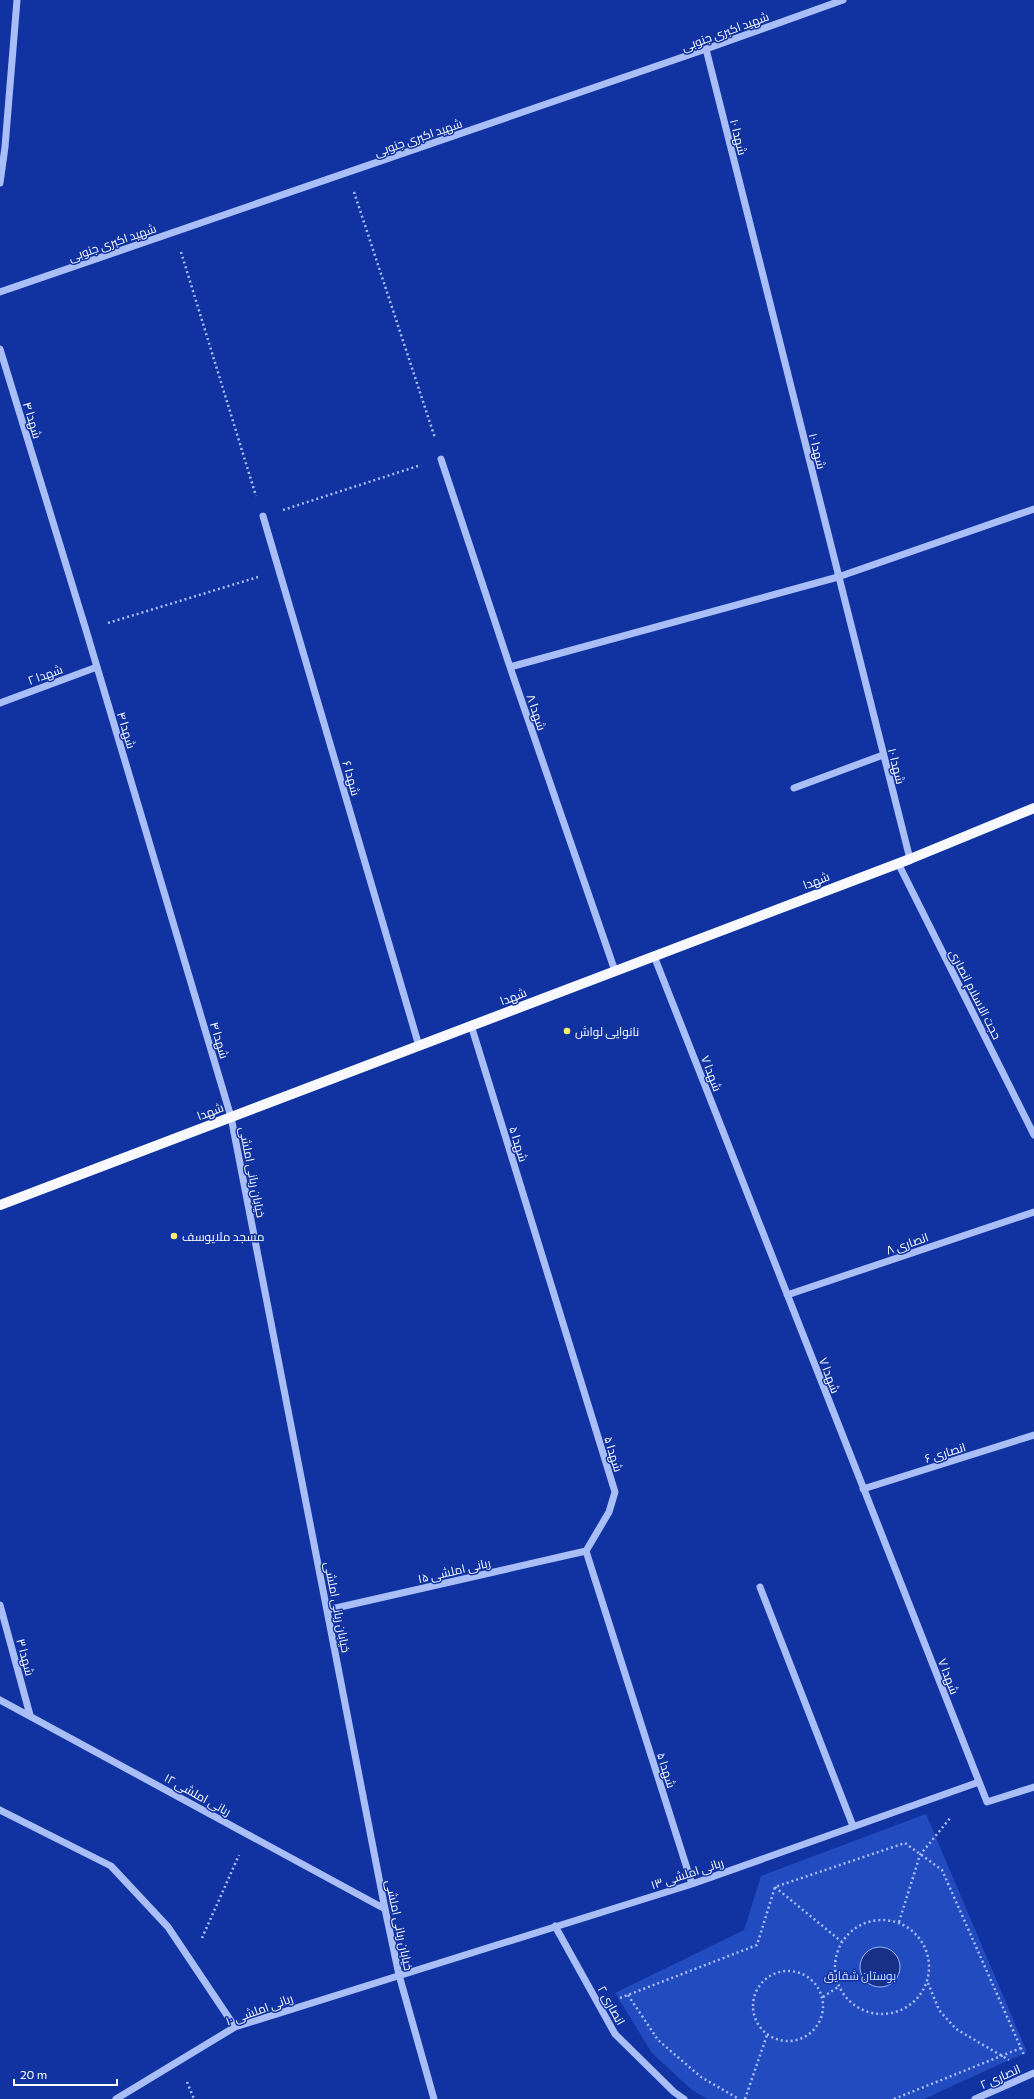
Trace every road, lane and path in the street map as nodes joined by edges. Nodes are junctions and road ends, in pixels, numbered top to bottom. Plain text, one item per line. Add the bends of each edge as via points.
1 (17, 0) edge
2 (843, 0) edge
3 (706, 50) junction
4 (348, 172) junction
5 (0, 183) edge
6 (175, 232) junction
7 (0, 292) edge
8 (0, 349) edge
9 (441, 459) junction
10 (1034, 508) edge
11 (263, 516) junction
12 (279, 570) junction
13 (838, 577) junction
14 (86, 630) junction
15 (97, 667) junction
16 (510, 667) junction
17 (0, 703) edge
18 (883, 755) junction
19 (794, 788) dead end
20 (1034, 808) edge
21 (910, 859) junction
22 (898, 863) junction
23 (654, 956) junction
24 (615, 971) junction
25 (471, 1026) junction
26 (419, 1046) junction
27 (231, 1117) junction
28 (1034, 1135) edge
29 (0, 1205) edge
30 (1034, 1212) edge
31 (787, 1296) junction
32 (1034, 1435) edge
33 (863, 1489) junction
34 (586, 1551) junction
35 (760, 1587) dead end
36 (0, 1605) edge
37 (327, 1610) junction
38 (0, 1700) edge
39 (30, 1715) junction
40 (979, 1782) junction
41 (1034, 1787) edge
42 (0, 1810) edge
43 (954, 1812) dead end
44 (853, 1826) junction
45 (249, 1834) junction
46 (920, 1855) junction
47 (692, 1884) junction
48 (775, 1887) junction
49 (385, 1909) junction
50 (899, 1922) junction
51 (555, 1926) junction
52 (842, 1942) junction
53 (191, 1962) junction
54 (399, 1975) junction
55 (928, 1982) junction
56 (838, 1987) junction
57 (628, 1995) junction
58 (822, 1997) junction
59 (600, 2006) junction
60 (235, 2027) junction
61 (767, 2035) junction
62 (1021, 2048) junction
63 (1002, 2055) junction
64 (1033, 2073) edge
65 (116, 2099) edge
66 (434, 2099) edge
67 (684, 2099) edge
68 (739, 2099) edge
69 (745, 2099) edge
70 (894, 2099) edge
71 (975, 2099) edge

1 - 5 street
2 - 3 street, شهید اکبری جنوبی
3 - 4 street, شهید اکبری جنوبی
3 - 13 street, شهدا ۱۰
4 - 6 street, شهید اکبری جنوبی
4 - 9 path
6 - 7 street, شهید اکبری جنوبی
6 - 11 path
8 - 14 street, شهدا ۴
9 - 11 path
9 - 16 street, شهدا ۸
10 - 13 street
11 - 12 street, شهدا ۶
12 - 14 path
12 - 26 street, شهدا ۶
13 - 16 street
13 - 18 street, شهدا ۱۰
14 - 15 street, شهدا ۴
15 - 17 street, شهدا ۲
15 - 27 street, شهدا ۴
16 - 24 street, شهدا ۸
18 - 19 street
18 - 21 street, شهدا ۱۰
20 - 21 main road, شهدا
21 - 22 main road, شهدا
22 - 23 main road, شهدا
22 - 28 street, حجت الاسلام انصاری
23 - 24 main road, شهدا
23 - 31 street, شهدا ۷
24 - 25 main road, شهدا
25 - 26 main road, شهدا
25 - 34 street, شهدا ۵ via 614,1492 609,1512
26 - 27 main road, شهدا
27 - 29 main road, شهدا
27 - 37 street, خیابان ربانی املشی
30 - 31 street, انصاری ۸
31 - 33 street, شهدا ۷
32 - 33 street, انصاری ۶
33 - 40 street, شهدا ۷
34 - 37 street, ربانی املشی ۱۵
34 - 47 street, شهدا ۵
35 - 44 street
36 - 39 street, شهدا ۳
37 - 49 street, خیابان ربانی املشی
38 - 39 street, ربانی املشی ۱۲
39 - 45 street, ربانی املشی ۱۲
40 - 41 street, شهدا ۷ via 987,1802
40 - 44 street, ربانی املشی ۱۳
42 - 53 street via 111,1866 168,1927
43 - 46 path
44 - 47 street, ربانی املشی ۱۳
45 - 49 street, ربانی املشی ۱۲
45 - 53 path
46 - 48 path via 904,1843
46 - 50 path
46 - 62 path via 942,1870
47 - 51 street, ربانی املشی ۱۳
48 - 52 path
48 - 57 path via 757,1945
49 - 54 street, خیابان ربانی املشی
50 - 52 path via 877,1920 864,1924 857,1927
50 - 55 path via 919,1936 929,1958
51 - 54 street, ربانی املشی ۱۳
51 - 59 street, انصاری ۲
52 - 56 path via 834,1964
53 - 60 street
54 - 60 street, ربانی املشی ۱۰
54 - 66 street, خیابان ربانی املشی
55 - 56 path via 916,2002 896,2013 873,2014 852,2005
55 - 63 path via 939,2010 956,2029
56 - 58 path
57 - 59 path
57 - 68 path via 658,2040 701,2077
58 - 61 path via 822,2015 814,2030 800,2039 783,2041
58 - 61 path via 815,1982 801,1972 784,1970 768,1976 756,1989 752,2005 756,2022
59 - 67 street, انصاری ۲ via 615,2034
60 - 65 street, ربانی املشی ۱۰
61 - 69 path
62 - 63 path
62 - 64 path
63 - 64 path
63 - 70 path
64 - 71 street, انصاری ۲

